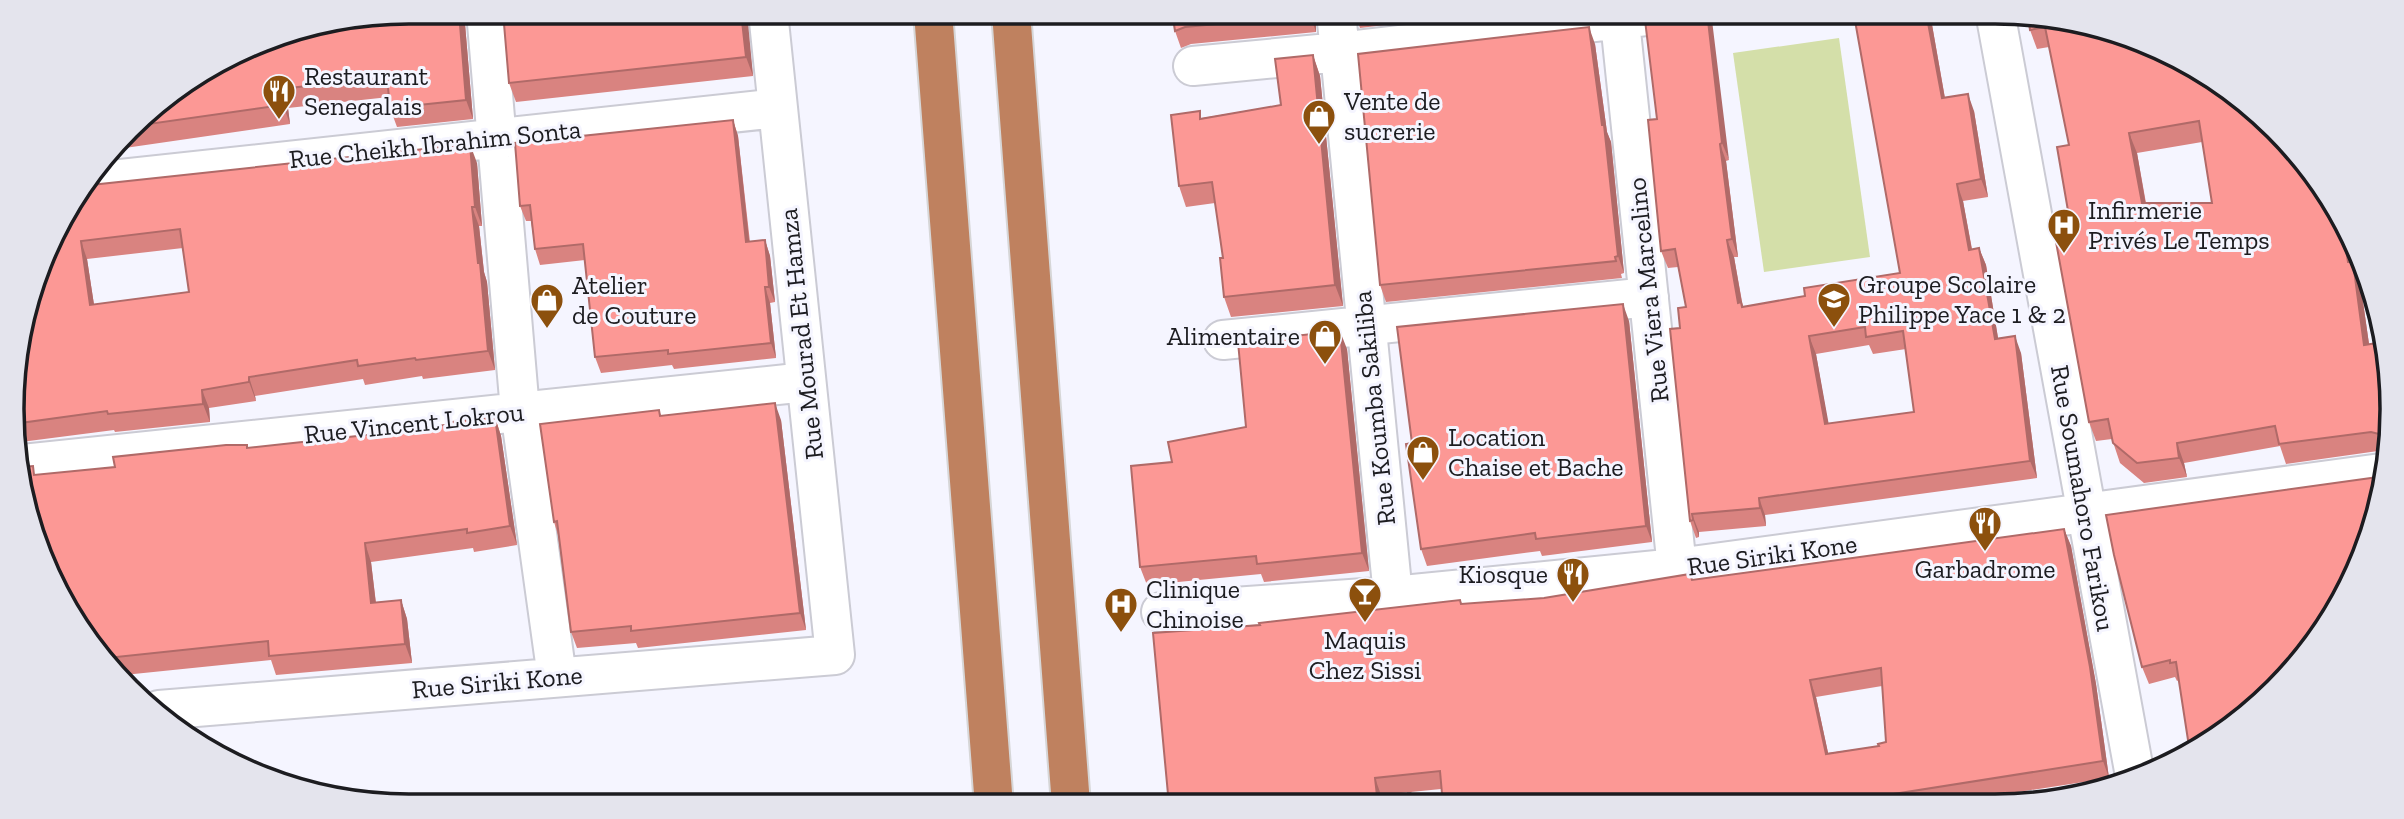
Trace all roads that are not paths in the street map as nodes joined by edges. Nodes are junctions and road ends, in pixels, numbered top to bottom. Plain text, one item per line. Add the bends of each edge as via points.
1 (487, 24) edge
2 (769, 24) edge
3 (934, 24) edge
4 (1012, 24) edge
5 (1337, 24) edge
6 (1558, 24) edge
7 (1621, 24) edge
8 (1997, 24) edge
9 (1340, 52) junction
10 (1193, 66) dead end
11 (778, 108) junction
12 (497, 137) junction
13 (100, 181) edge
14 (1649, 298) junction
15 (1365, 327) junction
16 (1223, 340) dead end
17 (806, 382) junction
18 (520, 411) junction
19 (29, 463) edge
20 (2374, 474) edge
21 (2086, 514) junction
22 (1677, 568) junction
23 (1393, 596) junction
24 (1161, 612) dead end
25 (835, 655) joint
26 (557, 677) junction
27 (168, 709) edge
28 (2134, 768) edge
29 (993, 794) edge
30 (1070, 794) edge

1 - 12 street
2 - 11 street, Rue Mourad Et Hamza
3 - 29 highway
4 - 30 highway
5 - 9 street, Rue Koumba Sakiliba
6 - 9 street
7 - 14 street, Rue Viera Marcelino
8 - 21 street, Rue Soumahoro Farikou
9 - 10 street
9 - 15 street, Rue Koumba Sakiliba
11 - 12 street, Rue Cheikh Ibrahim Sonta
11 - 17 street, Rue Mourad Et Hamza
12 - 13 street, Rue Cheikh Ibrahim Sonta
12 - 18 street
14 - 15 street
14 - 22 street, Rue Viera Marcelino
15 - 16 street
15 - 23 street, Rue Koumba Sakiliba
17 - 18 street, Rue Vincent Lokrou
17 - 25 street, Rue Mourad Et Hamza
18 - 19 street, Rue Vincent Lokrou
18 - 26 street
20 - 21 street, Rue Siriki Kone
21 - 22 street, Rue Siriki Kone
21 - 28 street, Rue Soumahoro Farikou
22 - 23 street, Rue Siriki Kone
23 - 24 street, Rue Siriki Kone
25 - 26 street, Rue Siriki Kone
26 - 27 street, Rue Siriki Kone

